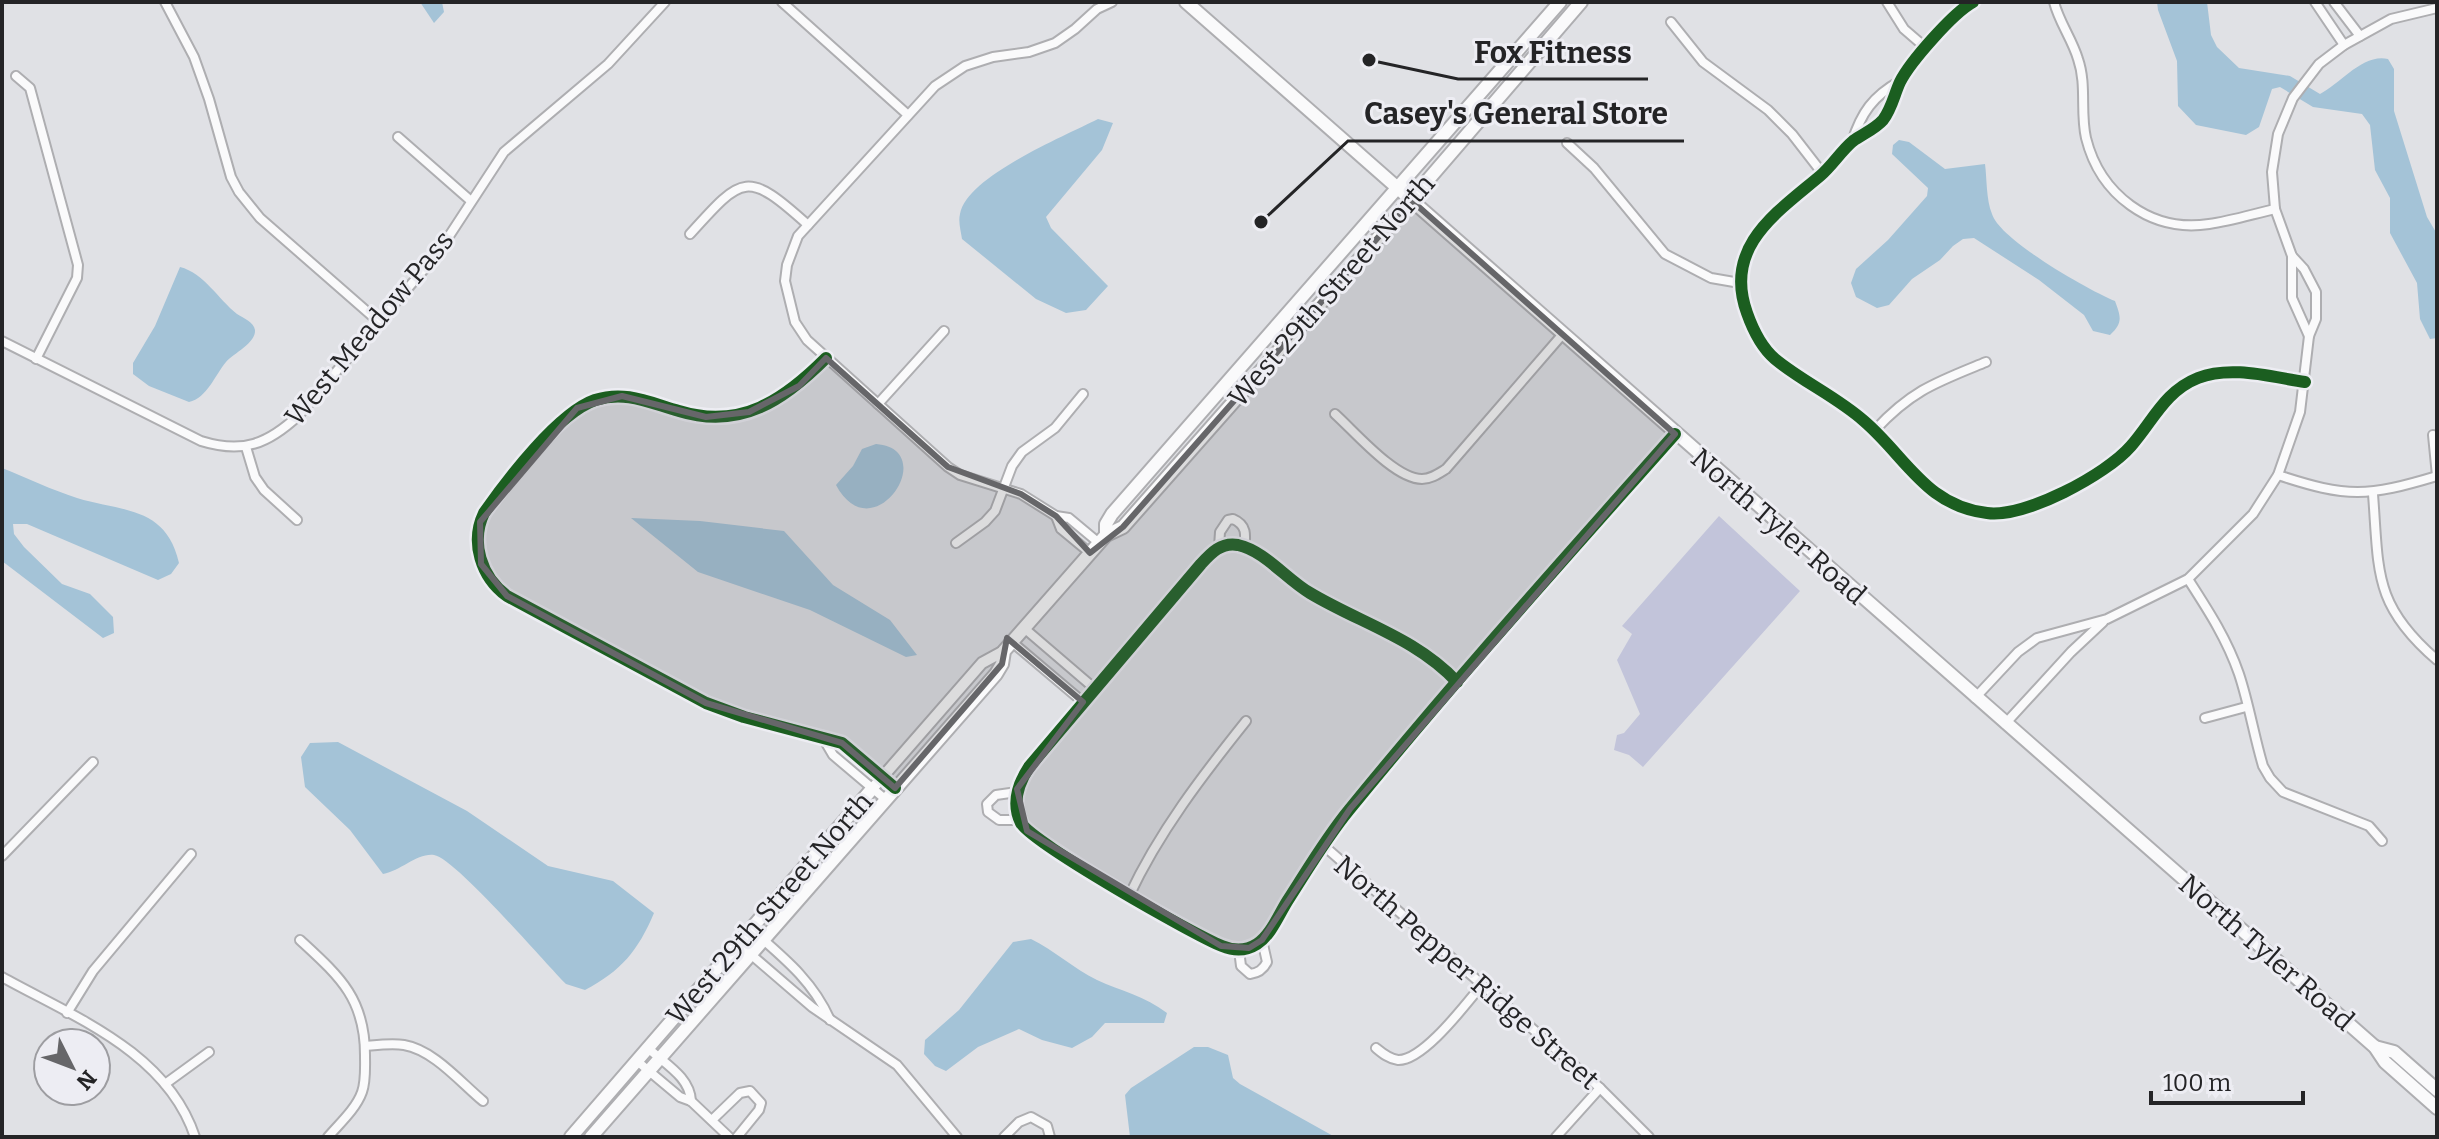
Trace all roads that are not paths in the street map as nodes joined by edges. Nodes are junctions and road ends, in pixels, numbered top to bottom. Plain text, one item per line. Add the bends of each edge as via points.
1 (165, 2) edge
2 (665, 2) edge
3 (782, 2) edge
4 (1112, 2) edge
5 (1186, 2) edge
6 (1560, 2) edge
7 (1581, 2) edge
8 (1887, 2) edge
9 (1973, 2) edge
10 (2054, 2) edge
11 (2315, 2) edge
12 (2334, 2) edge
13 (1098, 5) edge
14 (2437, 8) edge
15 (1671, 22) dead end
16 (2360, 36) junction
17 (2344, 45) junction
18 (1926, 48) junction
19 (16, 76) dead end
20 (1900, 81) junction
21 (908, 115) junction
22 (398, 137) dead end
23 (1852, 142) junction
24 (1567, 143) dead end
25 (1823, 174) junction
26 (1398, 188) junction
27 (1411, 200) junction
28 (471, 201) junction
29 (2275, 209) junction
30 (808, 225) junction
31 (690, 234) dead end
32 (2292, 256) junction
33 (1740, 283) junction
34 (379, 322) junction
35 (944, 331) dead end
36 (1562, 335) junction
37 (2309, 336) junction
38 (2, 341) edge
39 (1259, 348) junction
40 (826, 358) junction
41 (1271, 358) junction
42 (36, 359) junction
43 (1986, 362) dead end
44 (2305, 382) junction
45 (1083, 394) dead end
46 (878, 404) junction
47 (1335, 414) dead end
48 (1875, 430) junction
49 (1675, 434) junction
50 (2433, 435) dead end
51 (246, 447) junction
52 (2278, 475) junction
53 (2437, 476) edge
54 (1006, 488) junction
55 (2373, 494) junction
56 (1056, 516) junction
57 (297, 520) dead end
58 (1103, 539) junction
59 (956, 543) dead end
60 (1219, 547) junction
61 (1244, 548) junction
62 (1090, 553) junction
63 (2188, 579) junction
64 (2107, 619) junction
65 (1024, 628) junction
66 (1008, 646) junction
67 (2437, 660) edge
68 (1457, 682) junction
69 (1094, 688) junction
70 (1975, 698) junction
71 (1083, 702) junction
72 (2246, 707) junction
73 (2205, 718) dead end
74 (1246, 721) dead end
75 (2005, 724) junction
76 (822, 737) junction
77 (858, 757) junction
78 (93, 762) dead end
79 (848, 768) junction
80 (882, 778) junction
81 (895, 788) junction
82 (872, 789) junction
83 (1017, 792) junction
84 (885, 799) junction
85 (1020, 820) junction
86 (2382, 841) dead end
87 (1323, 845) junction
88 (191, 854) dead end
89 (2, 856) edge
90 (1129, 896) junction
91 (752, 930) junction
92 (300, 940) dead end
93 (763, 940) junction
94 (1262, 940) junction
95 (740, 945) junction
96 (1239, 950) junction
97 (750, 955) junction
98 (2, 977) edge
99 (1481, 986) junction
100 (67, 1013) junction
101 (831, 1021) junction
102 (365, 1046) junction
103 (2375, 1047) junction
104 (648, 1048) junction
105 (1376, 1048) dead end
106 (209, 1052) dead end
107 (659, 1058) junction
108 (637, 1061) junction
109 (648, 1072) junction
110 (165, 1084) junction
111 (1600, 1088) junction
112 (2437, 1090) edge
113 (483, 1101) dead end
114 (691, 1101) junction
115 (2437, 1108) edge
116 (712, 1120) junction
117 (195, 1137) edge
118 (328, 1137) edge
119 (571, 1137) edge
120 (591, 1137) edge
121 (729, 1137) edge
122 (737, 1137) edge
123 (957, 1137) edge
124 (1004, 1137) edge
125 (1050, 1137) edge
126 (1556, 1137) edge
127 (1649, 1137) edge

1 - 34 street via 194,57 239,192 260,218
2 - 28 street, West Meadow Pass via 608,64 504,152
3 - 21 street
4 - 13 street
5 - 26 main road, North Tyler Road
6 - 26 main road, West 29th Street North
7 - 27 main road, West 29th Street North
8 - 18 street via 1904,29
9 - 18 street
10 - 29 street via 2078,59 2085,135 2093,160 2121,200 2144,215 2207,225
11 - 17 street
12 - 16 street
13 - 21 street via 1055,43 965,66 935,86
14 - 16 street via 2391,19
15 - 25 street via 1703,62 1784,126
16 - 17 street
17 - 29 street via 2319,64 2293,98 2278,134 2272,172
18 - 20 street
19 - 42 street via 30,88 78,265 77,278
20 - 23 street via 1882,120
20 - 23 street via 1869,105
21 - 30 street
22 - 28 street
23 - 25 street
24 - 33 street via 1665,254 1711,278
25 - 33 street via 1755,235
26 - 27 main road, North Tyler Road
26 - 39 main road, West 29th Street North
27 - 36 main road, North Tyler Road
27 - 41 main road, West 29th Street North
28 - 34 street, West Meadow Pass via 438,253
29 - 32 street
30 - 31 street via 773,194 750,186 724,196
30 - 40 street via 798,236 785,281 795,322
32 - 37 street via 2292,298
32 - 37 street via 2316,292 2316,319
33 - 48 street via 1748,316 1775,359
34 - 51 street, West Meadow Pass via 299,415 273,436
35 - 46 street
36 - 47 street via 1446,469 1434,476 1405,475
36 - 49 main road, North Tyler Road
37 - 44 street
38 - 42 street
39 - 41 street
39 - 58 main road, West 29th Street North via 1112,514
40 - 46 street
40 - 76 street via 799,386 749,412 706,417 622,396 577,408 558,422 484,513 478,543 481,564 496,589 507,596 706,703
41 - 58 main road, West 29th Street North via 1123,527
42 - 51 street via 201,441
43 - 48 street via 1925,387
44 - 48 street via 2225,372 2198,378 2175,390 2109,468 2014,511 1990,514 1939,497
44 - 52 street
45 - 54 street via 1055,428 1022,452
46 - 54 street via 960,475
49 - 68 street
49 - 70 main road, North Tyler Road
50 - 53 street
51 - 57 street via 264,490
52 - 55 street via 2316,488
52 - 63 street via 2253,514
53 - 55 street
54 - 56 street
54 - 59 street via 995,511
55 - 67 street via 2380,575 2388,603
56 - 58 street
56 - 62 street via 1061,529
58 - 62 main road, West 29th Street North
60 - 61 street
60 - 61 street via 1220,532 1233,519 1245,531
60 - 69 street
61 - 68 street via 1310,593 1409,642
62 - 65 main road, West 29th Street North
63 - 64 street
63 - 72 street via 2226,642
64 - 70 street via 2037,638
64 - 75 street
65 - 66 main road, West 29th Street North
65 - 69 street
66 - 71 street
66 - 80 street, West 29th Street North via 982,663
66 - 81 main road, West 29th Street North via 996,674
68 - 87 street
69 - 71 street
70 - 75 main road, North Tyler Road
71 - 83 street via 1029,767
72 - 73 street
72 - 86 street via 2263,766 2283,792 2369,826
74 - 90 street via 1168,826
75 - 103 main road, North Tyler Road
76 - 77 street via 842,743
76 - 79 street
77 - 79 street
77 - 80 street
78 - 89 street
79 - 82 street
80 - 81 street
80 - 82 street, West 29th Street North
81 - 84 main road, West 29th Street North
82 - 84 street
82 - 91 main road, West 29th Street North
83 - 85 street
83 - 85 street via 996,795 987,804 999,820
84 - 93 main road, West 29th Street North
85 - 90 street via 1027,831
87 - 94 street, North Pepper Ridge Street
87 - 99 street, North Pepper Ridge Street
88 - 100 street via 93,971
90 - 96 street via 1221,946
91 - 93 street
91 - 95 main road, West 29th Street North
92 - 102 street via 345,984 361,1017
93 - 97 main road, West 29th Street North
93 - 101 street via 808,981
94 - 96 street
94 - 96 street via 1267,962 1261,971 1250,974 1241,966
95 - 97 street
95 - 104 main road, West 29th Street North
97 - 101 street
97 - 107 main road, West 29th Street North
98 - 100 street
99 - 105 street via 1427,1046 1410,1057 1399,1060
99 - 111 street, North Pepper Ridge Street
100 - 110 street via 130,1049
101 - 123 street via 897,1065
102 - 113 street via 417,1048
102 - 118 street via 362,1092
103 - 112 main road, North Tyler Road via 2394,1052
103 - 115 main road, North Tyler Road
104 - 107 street
104 - 108 main road, West 29th Street North
106 - 110 street
107 - 109 main road, West 29th Street North
107 - 114 street via 691,1089
108 - 109 street
108 - 119 main road, West 29th Street North
109 - 114 street
109 - 120 main road, West 29th Street North
110 - 117 street
111 - 126 street
111 - 127 street, North Pepper Ridge Street
114 - 116 street
116 - 121 street
116 - 122 street via 740,1093 750,1091 761,1103
124 - 125 street via 1031,1117 1047,1126

